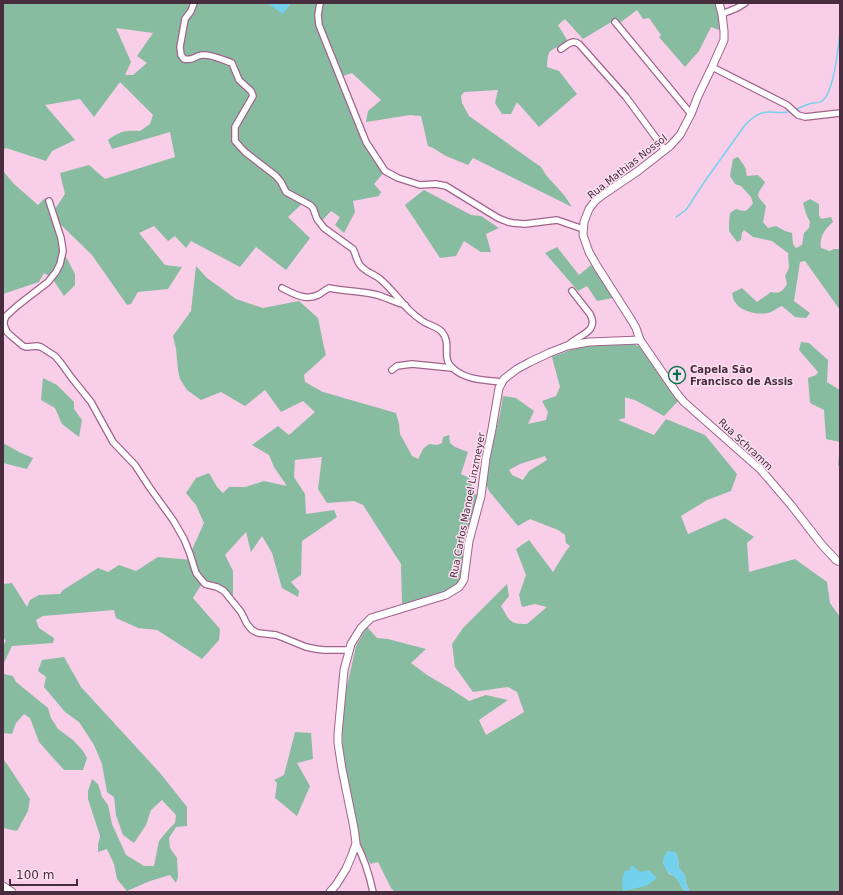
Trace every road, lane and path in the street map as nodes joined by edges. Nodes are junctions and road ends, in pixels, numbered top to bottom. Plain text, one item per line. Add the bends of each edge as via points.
1 (194, 3) edge
2 (320, 3) edge
3 (719, 3) edge
4 (745, 3) edge
5 (722, 14) junction
6 (615, 22) dead end
7 (561, 49) dead end
8 (712, 67) junction
9 (840, 113) edge
10 (691, 114) junction
11 (665, 150) junction
12 (49, 201) dead end
13 (583, 229) junction
14 (282, 288) dead end
15 (572, 292) dead end
16 (405, 306) junction
17 (640, 340) junction
18 (567, 346) junction
19 (452, 368) junction
20 (392, 370) dead end
21 (501, 382) junction
22 (840, 562) edge
23 (349, 650) junction
24 (356, 843) junction
25 (3, 886) edge
26 (12, 892) edge
27 (330, 892) edge
28 (373, 892) edge

1 - 16 street via 184,19 181,55 184,59 190,60 200,55 208,55 232,63 239,80 251,91 252,96 234,127 236,141 245,152 276,176 286,192 310,204 324,228 353,249 361,267 378,277
2 - 13 street via 319,25 366,142 385,171 420,185 446,186 508,222 525,224 557,220
3 - 5 street, Rua Mathias Nossol
4 - 5 street
5 - 8 street, Rua Mathias Nossol via 724,40
6 - 10 street
7 - 11 street via 573,42 579,44 626,97
8 - 9 street via 787,105 798,115 805,117
8 - 10 street, Rua Mathias Nossol
10 - 11 street, Rua Mathias Nossol via 677,139
11 - 13 street, Rua Mathias Nossol via 595,201 587,214
12 - 23 street via 61,238 60,264 48,282 6,316 4,325 7,332 23,346 41,347 61,363 91,402 113,442 135,465 174,520 184,538 196,573 205,584 224,591 252,630 320,650
13 - 17 street, Rua Mathias Nossol via 589,252 632,321
14 - 16 street via 300,297 312,297 330,288 372,293
15 - 18 street via 590,314 592,321 586,334
16 - 19 street via 425,324 442,331 447,342 447,361
17 - 18 street via 590,342
17 - 22 street, Rua Schramm via 684,402 761,470 822,545
18 - 21 street via 530,362
19 - 20 street via 412,364 397,366
19 - 21 street via 470,378
21 - 23 street, Rua Carlos Manoel Linzmeyer via 481,496 462,583 446,595 371,618 361,628
23 - 24 street, Rua Carlos Manoel Linzmeyer via 344,670 338,743
24 - 27 street, Rua Carlos Manoel Linzmeyer via 346,869
24 - 28 street via 363,856
25 - 26 street

